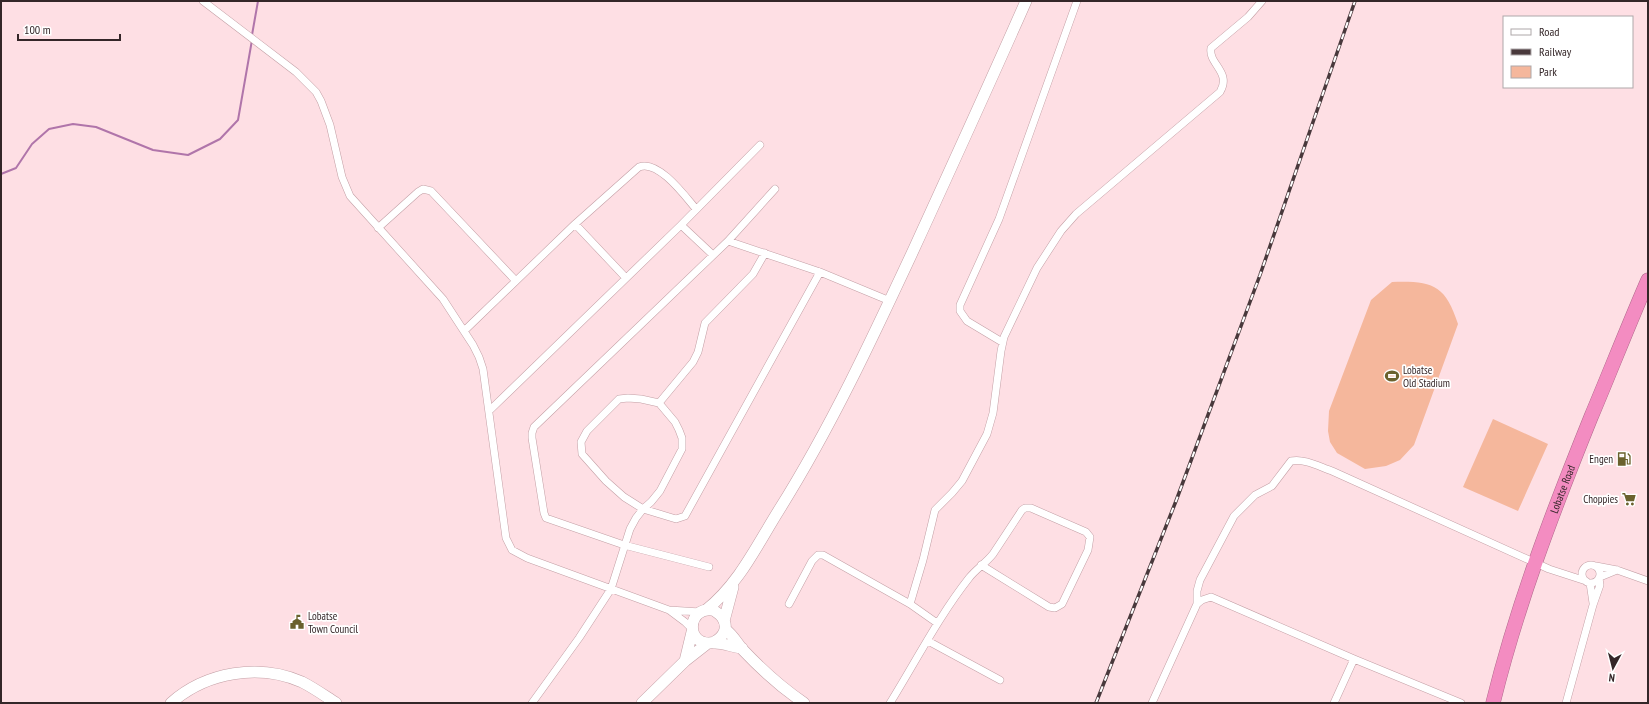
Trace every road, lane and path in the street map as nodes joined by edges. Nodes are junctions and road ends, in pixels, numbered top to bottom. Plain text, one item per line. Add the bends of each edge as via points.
1 (203, 1) edge
2 (1026, 1) edge
3 (1077, 1) edge
4 (1262, 1) edge
5 (760, 146) dead end
6 (775, 189) dead end
7 (696, 209) junction
8 (575, 224) junction
9 (680, 225) junction
10 (378, 228) junction
11 (728, 241) junction
12 (765, 253) junction
13 (713, 255) junction
14 (820, 272) junction
15 (626, 278) junction
16 (1648, 280) edge
17 (516, 281) junction
18 (890, 301) junction
19 (464, 331) junction
20 (1002, 342) junction
21 (659, 403) junction
22 (489, 411) junction
23 (643, 509) junction
24 (624, 545) junction
25 (1535, 563) junction
26 (981, 565) junction
27 (1596, 566) junction
28 (709, 567) dead end
29 (1583, 569) junction
30 (1617, 570) junction
31 (1566, 576) junction
32 (1599, 577) junction
33 (1648, 581) edge
34 (735, 582) junction
35 (1588, 582) junction
36 (611, 589) junction
37 (789, 604) dead end
38 (910, 604) junction
39 (1197, 604) junction
40 (1593, 606) junction
41 (669, 610) junction
42 (703, 611) junction
43 (937, 623) junction
44 (725, 625) junction
45 (692, 631) junction
46 (928, 641) junction
47 (711, 643) junction
48 (742, 648) junction
49 (1354, 659) junction
50 (685, 662) junction
51 (1000, 680) dead end
52 (171, 703) edge
53 (336, 703) edge
54 (532, 703) edge
55 (642, 703) edge
56 (804, 703) edge
57 (890, 703) edge
58 (1152, 703) edge
59 (1334, 703) edge
60 (1462, 703) edge
61 (1492, 703) edge
62 (1566, 703) edge

1 - 10 street via 307,82 316,92 330,125 347,192
2 - 18 main road
3 - 20 street via 999,218 960,304 960,311 967,321
4 - 20 street via 1248,17 1211,48 1211,54 1223,76 1220,92 1069,221 1037,268
5 - 7 street
6 - 11 street
7 - 8 street via 661,172 642,165
7 - 9 street
8 - 15 street
8 - 17 street
9 - 13 street
9 - 15 street
10 - 17 street via 418,192 423,189 431,191
10 - 19 street via 435,288
11 - 12 street
11 - 13 street
12 - 14 street
12 - 21 street via 752,274 705,323 693,362
13 - 24 street via 532,430 544,516
14 - 18 street
14 - 23 street via 688,512 682,518 676,519
15 - 22 street
16 - 25 highway, Lobatse Road via 1571,465
17 - 19 street
18 - 34 main road via 861,362 799,478
19 - 22 street via 483,369
20 - 38 street via 993,413 987,434 962,481 935,510
21 - 23 street via 675,422 683,444 660,491
21 - 23 street via 641,399 620,399 587,431 581,442 582,454 596,470 624,497
22 - 36 street via 508,545 527,558
23 - 24 street
24 - 28 street
24 - 36 street
25 - 31 street
25 - 39 street via 1332,471 1295,460 1272,486 1255,495 1231,521 1198,586
25 - 61 highway, Lobatse Road
26 - 26 street via 1055,608 1062,604 1088,550 1090,537 1086,532 1031,508 1025,508 993,554
26 - 43 street
27 - 29 street via 1589,565
27 - 30 street
27 - 32 street
29 - 31 street
29 - 35 street via 1582,576
30 - 32 street
30 - 33 street
31 - 35 street
32 - 35 street via 1595,582
32 - 40 street via 1600,585
34 - 42 main road via 719,600
34 - 44 main road
35 - 40 street
36 - 41 street
36 - 54 street
37 - 38 street via 812,561 818,555 828,558
38 - 43 street
39 - 49 street via 1206,598 1217,598
39 - 58 street
40 - 62 street
41 - 42 street
41 - 45 street
42 - 44 main road via 714,611 720,615
42 - 45 main road via 695,616
43 - 46 street
44 - 47 main road via 720,639
44 - 48 main road
45 - 47 main road via 701,642
45 - 50 main road
46 - 51 street
46 - 57 street
47 - 48 main road
47 - 50 main road
48 - 56 main road via 780,685
49 - 59 street
49 - 60 street
50 - 55 main road
52 - 53 main road via 206,681 245,671 276,674 301,682

